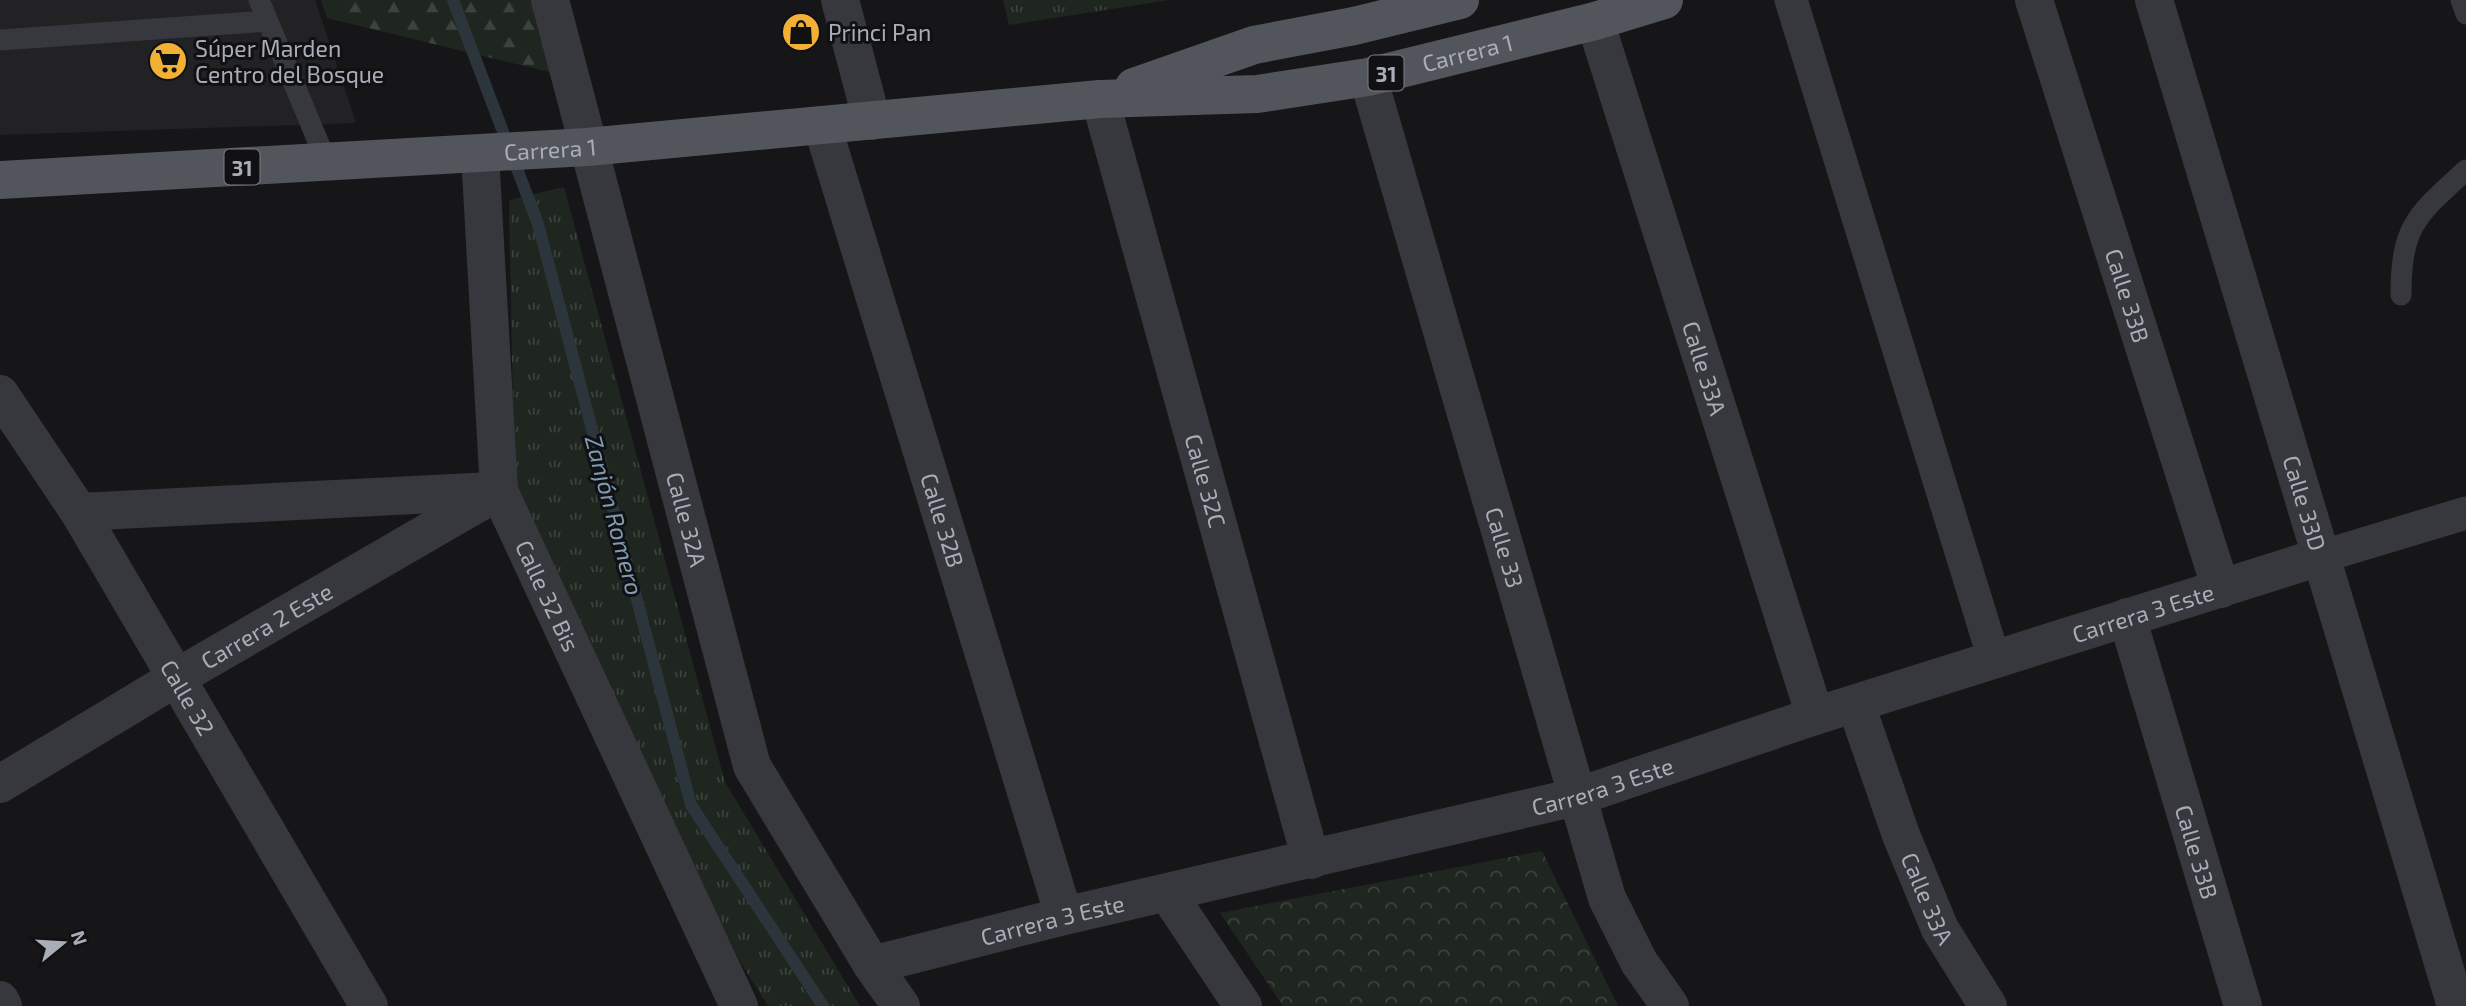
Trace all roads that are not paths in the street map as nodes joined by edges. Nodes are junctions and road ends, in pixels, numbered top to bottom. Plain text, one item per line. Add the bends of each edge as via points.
1 (259, 0) edge
2 (550, 0) edge
3 (840, 0) edge
4 (1460, 0) edge
5 (1664, 0) edge
6 (1791, 0) edge
7 (2034, 0) edge
8 (2154, 0) edge
9 (2461, 0) edge
10 (1391, 8) edge
11 (2466, 14) edge
12 (268, 21) junction
13 (1595, 21) junction
14 (0, 40) edge
15 (1368, 77) junction
16 (1100, 99) junction
17 (872, 121) junction
18 (822, 125) junction
19 (585, 147) junction
20 (481, 154) junction
21 (327, 163) junction
22 (2466, 170) edge
23 (0, 180) edge
24 (2401, 295) dead end
25 (0, 394) edge
26 (499, 491) junction
27 (79, 512) junction
28 (2466, 513) edge
29 (2320, 557) junction
30 (2221, 589) junction
31 (2127, 617) junction
32 (1995, 662) junction
33 (176, 678) junction
34 (1856, 705) junction
35 (1815, 716) junction
36 (0, 784) edge
37 (1576, 797) junction
38 (1311, 860) junction
39 (1168, 894) junction
40 (1064, 915) junction
41 (872, 965) junction
42 (0, 1000) edge
43 (3, 1006) edge
44 (369, 1006) edge
45 (738, 1006) edge
46 (901, 1006) edge
47 (1243, 1006) edge
48 (1670, 1006) edge
49 (1988, 1006) edge
50 (2243, 1006) edge
51 (2456, 1006) edge

1 - 12 lane
2 - 19 street, Calle 32A
3 - 17 street
4 - 10 main road, Carrera 1 / 31
5 - 13 main road, Carrera 1 / 31
6 - 32 street
7 - 30 street, Calle 33B
8 - 29 street, Calle 33D
9 - 11 lane
10 - 16 main road, Carrera 1 / 31 via 1254,45
12 - 14 lane
12 - 21 lane
13 - 15 main road, Carrera 1 / 31
13 - 35 street, Calle 33A
15 - 16 main road, Carrera 1 / 31 via 1257,94
15 - 37 street, Calle 33
16 - 17 main road, Carrera 1 / 31
16 - 38 street, Calle 32C
17 - 18 main road, Carrera 1 / 31
18 - 19 main road, Carrera 1 / 31
18 - 40 street, Calle 32B
19 - 20 main road, Carrera 1 / 31
19 - 41 street, Calle 32A via 752,766
20 - 21 main road, Carrera 1 / 31
20 - 26 street, Calle 32 Bis
21 - 23 main road, Carrera 1 / 31
22 - 24 lane via 2415,220 2406,238
25 - 27 street, Calle 32
26 - 27 street
26 - 33 street, Carrera 2 Este
26 - 45 street, Calle 32 Bis
27 - 33 street, Calle 32
28 - 29 street
29 - 30 street, Carrera 3 Este
29 - 51 street, Calle 33D
30 - 31 street, Carrera 3 Este
31 - 32 street, Carrera 3 Este
31 - 50 street, Calle 33B
32 - 34 street, Carrera 3 Este
33 - 36 street, Carrera 2 Este
33 - 44 street, Calle 32
34 - 35 street, Carrera 3 Este
34 - 49 street, Calle 33A via 1901,835 1940,929
35 - 37 street, Carrera 3 Este
37 - 38 street, Carrera 3 Este
37 - 48 street, Calle 33 via 1606,898 1639,962
38 - 39 street, Carrera 3 Este
39 - 40 street, Carrera 3 Este
39 - 47 street
40 - 41 street, Carrera 3 Este
41 - 46 street, Calle 32A
42 - 43 street

